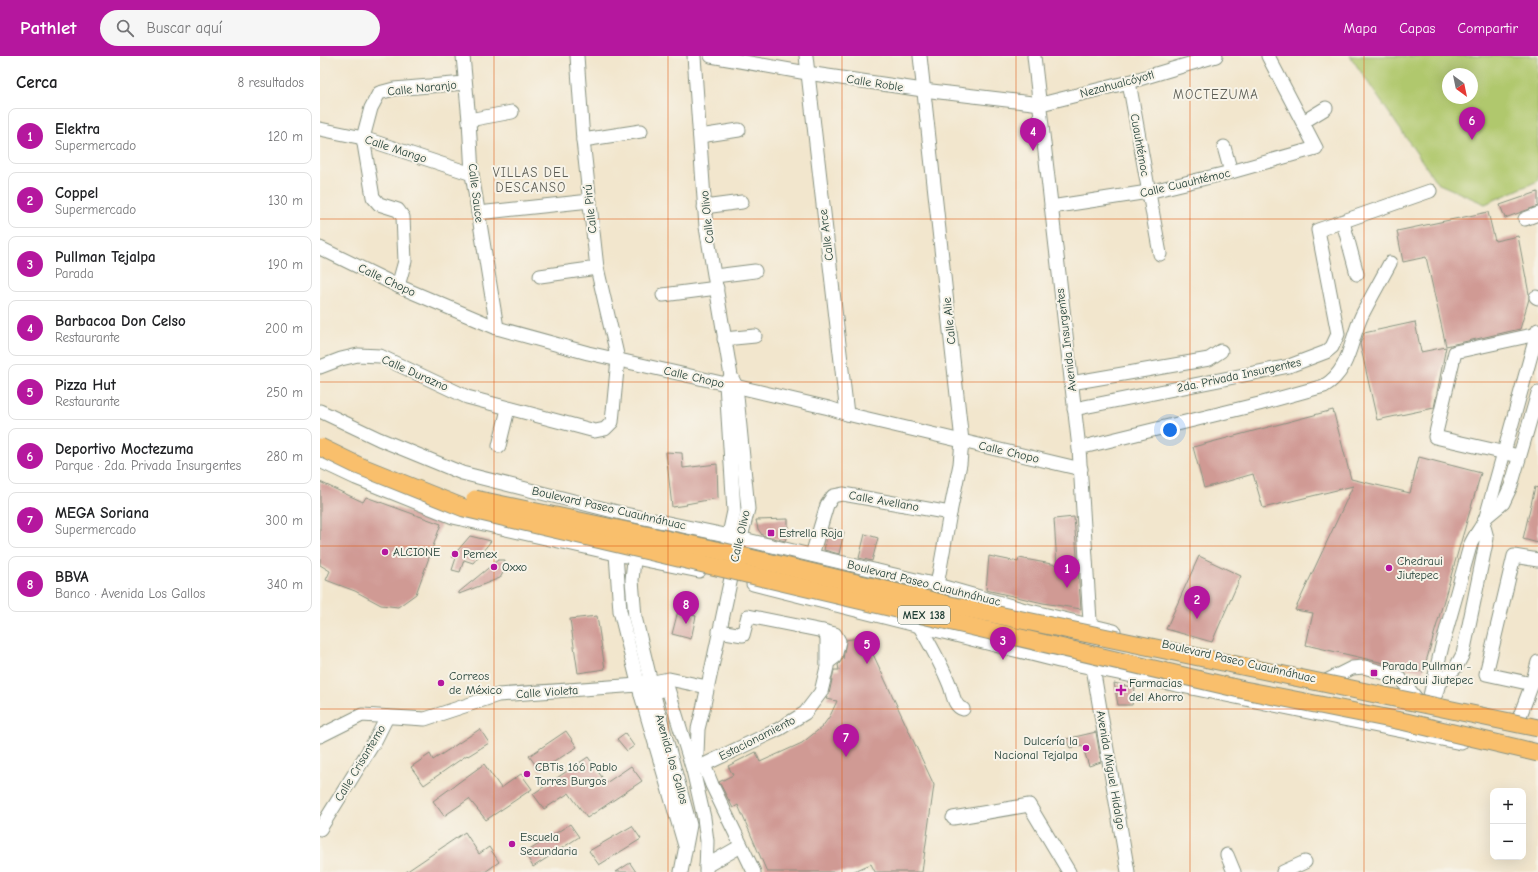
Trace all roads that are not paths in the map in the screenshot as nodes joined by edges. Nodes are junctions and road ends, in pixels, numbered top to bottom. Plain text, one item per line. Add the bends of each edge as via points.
1 (463, 56) edge
2 (577, 56) edge
3 (694, 56) edge
4 (711, 56) edge
5 (806, 56) edge
6 (920, 56) edge
7 (1034, 56) edge
8 (1216, 56) edge
9 (1268, 56) edge
10 (807, 73) junction
11 (1129, 82) junction
12 (465, 83) junction
13 (923, 90) junction
14 (1041, 104) junction
15 (1326, 108) dead end
16 (512, 112) dead end
17 (469, 120) junction
18 (1303, 122) junction
19 (320, 129) edge
20 (739, 130) dead end
21 (640, 131) dead end
22 (700, 136) junction
23 (363, 138) junction
24 (583, 140) junction
25 (1224, 147) dead end
26 (1231, 172) junction
27 (472, 174) junction
28 (1430, 191) dead end
29 (1148, 192) junction
30 (590, 201) junction
31 (742, 202) dead end
32 (704, 206) junction
33 (1051, 207) junction
34 (478, 212) junction
35 (1538, 214) edge
36 (1525, 219) dead end
37 (1343, 222) junction
38 (320, 248) edge
39 (1160, 254) dead end
40 (1390, 263) dead end
41 (597, 268) junction
42 (754, 271) dead end
43 (1357, 274) dead end
44 (540, 276) dead end
45 (715, 276) junction
46 (398, 286) junction
47 (717, 288) junction
48 (663, 294) dead end
49 (497, 328) junction
50 (1538, 332) edge
51 (755, 336) dead end
52 (724, 339) junction
53 (1221, 351) dead end
54 (618, 359) junction
55 (320, 367) edge
56 (731, 382) junction
57 (1071, 383) junction
58 (1538, 393) edge
59 (508, 409) junction
60 (1074, 409) junction
61 (320, 411) edge
62 (847, 414) junction
63 (320, 434) edge
64 (962, 441) junction
65 (499, 446) dead end
66 (320, 447) edge
67 (1079, 448) junction
68 (1504, 453) junction
69 (1519, 456) junction
70 (320, 461) edge
71 (1081, 469) junction
72 (950, 513) junction
73 (625, 514) junction
74 (640, 517) junction
75 (1484, 520) junction
76 (735, 537) junction
77 (616, 554) junction
78 (812, 555) junction
79 (634, 558) junction
80 (1538, 560) edge
81 (725, 577) junction
82 (937, 585) junction
83 (1022, 609) junction
84 (1090, 625) junction
85 (920, 627) junction
86 (719, 631) junction
87 (1128, 635) junction
88 (1012, 649) junction
89 (1123, 657) junction
90 (1538, 662) edge
91 (1093, 668) junction
92 (1120, 673) junction
93 (651, 682) junction
94 (1324, 682) junction
95 (1532, 684) junction
96 (639, 687) junction
97 (707, 687) junction
98 (1427, 704) junction
99 (963, 709) dead end
100 (388, 717) junction
101 (1518, 721) junction
102 (1538, 725) edge
103 (1538, 728) edge
104 (320, 736) edge
105 (1538, 753) edge
106 (1538, 759) edge
107 (698, 768) junction
108 (953, 818) dead end
109 (320, 829) edge
110 (741, 846) junction
111 (685, 847) junction
112 (1227, 856) dead end
113 (1305, 862) dead end
114 (706, 869) edge
115 (681, 872) edge
116 (753, 872) edge
117 (1069, 872) edge
118 (1128, 872) edge
119 (1234, 872) edge
120 (1283, 872) edge

1 - 12 street, Calle Sauce
2 - 24 street, Calle Pirú
3 - 22 street, Calle Olivo
4 - 10 street, Calle Roble
5 - 10 street, Calle Arce
6 - 13 street, Calle Alie
7 - 14 street, Avenida Insurgentes
8 - 11 street, Nezahualcóyotl
9 - 18 street
10 - 13 street, Calle Roble
10 - 62 street, Calle Arce
11 - 14 street, Nezahualcóyotl
11 - 29 street, Cuauhtémoc
12 - 17 street, Calle Sauce
12 - 23 street, Calle Naranjo via 379,92 371,108
13 - 14 street, Calle Roble
13 - 64 street, Calle Alie
14 - 33 street, Avenida Insurgentes
15 - 18 street
16 - 17 street
17 - 27 street, Calle Sauce
18 - 26 street, Calle Cuauhtémoc via 1316,148
19 - 23 street, Calle Mango
20 - 22 street
21 - 24 street
22 - 32 street, Calle Olivo
23 - 27 street, Calle Mango
23 - 46 street via 373,197 379,204 398,210 403,217 405,261
24 - 30 street, Calle Pirú
25 - 26 street
26 - 29 street, Calle Cuauhtémoc
27 - 34 street, Calle Sauce
28 - 37 street, 2da. Privada Insurgentes
29 - 33 street, Calle Cuauhtémoc
29 - 39 street, Cuauhtémoc
30 - 34 street
30 - 41 street, Calle Pirú
31 - 32 street
32 - 45 street, Calle Olivo
33 - 57 street, Avenida Insurgentes
34 - 49 street, Calle Sauce
35 - 36 street
37 - 43 street
37 - 60 street, 2da. Privada Insurgentes via 1318,230 1338,334 1332,347 1326,352 1289,366
38 - 46 street, Calle Chopo
40 - 67 street via 1362,316 1346,361 1333,381 1324,386 1259,404
41 - 44 street
41 - 54 street, Calle Pirú
42 - 45 street
45 - 47 street, Calle Olivo
46 - 49 street, Calle Chopo
47 - 48 street
47 - 52 street, Calle Olivo
49 - 54 street, Calle Chopo
50 - 68 street
50 - 68 street via 1455,352 1435,437
51 - 52 street
52 - 56 street, Calle Olivo
53 - 57 street via 1209,359
54 - 56 street, Calle Chopo
54 - 59 street, Calle Durazno via 612,422 605,429 595,431
55 - 59 street, Calle Durazno via 358,355 380,356 466,396
56 - 62 street, Calle Chopo
56 - 76 street, Calle Olivo
57 - 60 street, Avenida Insurgentes
58 - 69 street
59 - 65 street
60 - 67 street, Avenida Insurgentes
61 - 73 street, Boulevard Paseo Cuauhnáhuac / MEX 138 via 379,439 462,473
62 - 64 street, Calle Chopo
63 - 103 main road, Boulevard Paseo Cuauhnáhuac / MEX 138, bridge via 362,455 467,497 708,548 950,606
64 - 71 street, Calle Chopo
64 - 72 street, Calle Alie
66 - 105 main road, Boulevard Paseo Cuauhnáhuac / MEX 138, bridge via 357,465 464,508 1244,690 1406,722
67 - 71 street, Avenida Insurgentes
68 - 69 street
68 - 75 street
69 - 75 street via 1511,486 1503,503
70 - 77 street, MEX 138 via 453,517
71 - 84 street, Avenida Insurgentes
72 - 78 street, Calle Avellano via 843,494 833,496 827,505
72 - 82 street, Calle Alie
73 - 74 street, Boulevard Paseo Cuauhnáhuac / MEX 138
73 - 77 street
74 - 76 street, Boulevard Paseo Cuauhnáhuac / MEX 138
74 - 79 street
75 - 98 street via 1470,546
75 - 98 street via 1487,538 1463,654 1456,667 1439,683
76 - 78 street, Boulevard Paseo Cuauhnáhuac / MEX 138
76 - 81 street, Calle Olivo
77 - 79 street, MEX 138
77 - 96 street via 620,611
78 - 82 street, Boulevard Paseo Cuauhnáhuac / MEX 138
79 - 81 street, MEX 138
79 - 93 street via 632,580 635,616
80 - 95 street via 1514,556 1486,674
81 - 85 street, MEX 138
81 - 86 street, Calle Olivo
82 - 83 street, Boulevard Paseo Cuauhnáhuac / MEX 138
83 - 84 street, Boulevard Paseo Cuauhnáhuac / MEX 138
83 - 88 street
84 - 87 street, Boulevard Paseo Cuauhnáhuac / MEX 138
84 - 91 street, Avenida Miguel Hidalgo
85 - 88 street, MEX 138
85 - 99 street via 942,667 957,706
86 - 97 street, Calle Olivo
86 - 107 street, Estacionamiento via 743,635 748,616 823,631 827,637 827,663 821,692 805,712 779,729
87 - 89 street
87 - 94 street, Boulevard Paseo Cuauhnáhuac / MEX 138
88 - 91 street, MEX 138
89 - 91 street via 1103,652
89 - 92 street
90 - 95 street
91 - 92 street, MEX 138
91 - 118 street, Avenida Miguel Hidalgo
92 - 106 street, MEX 138
93 - 96 street, Calle Violeta
93 - 97 street via 669,679
93 - 107 street via 668,689
93 - 111 street, Avenida los Gallos via 690,825
94 - 98 street, Boulevard Paseo Cuauhnáhuac / MEX 138
94 - 98 street via 1352,668 1364,667 1399,677
95 - 101 street
96 - 100 street, Calle Violeta via 498,695 425,719
96 - 111 street, Avenida los Gallos
97 - 107 street, Calle Olivo via 698,729
98 - 101 street, Boulevard Paseo Cuauhnáhuac / MEX 138
100 - 104 street, Calle Violeta via 362,715
100 - 109 street, Calle Crisantemo
101 - 102 street, Boulevard Paseo Cuauhnáhuac / MEX 138
107 - 110 street
107 - 114 street via 707,841
108 - 117 street via 1029,805
110 - 114 street
110 - 116 street
111 - 115 street, Avenida los Gallos
112 - 119 street
113 - 120 street

